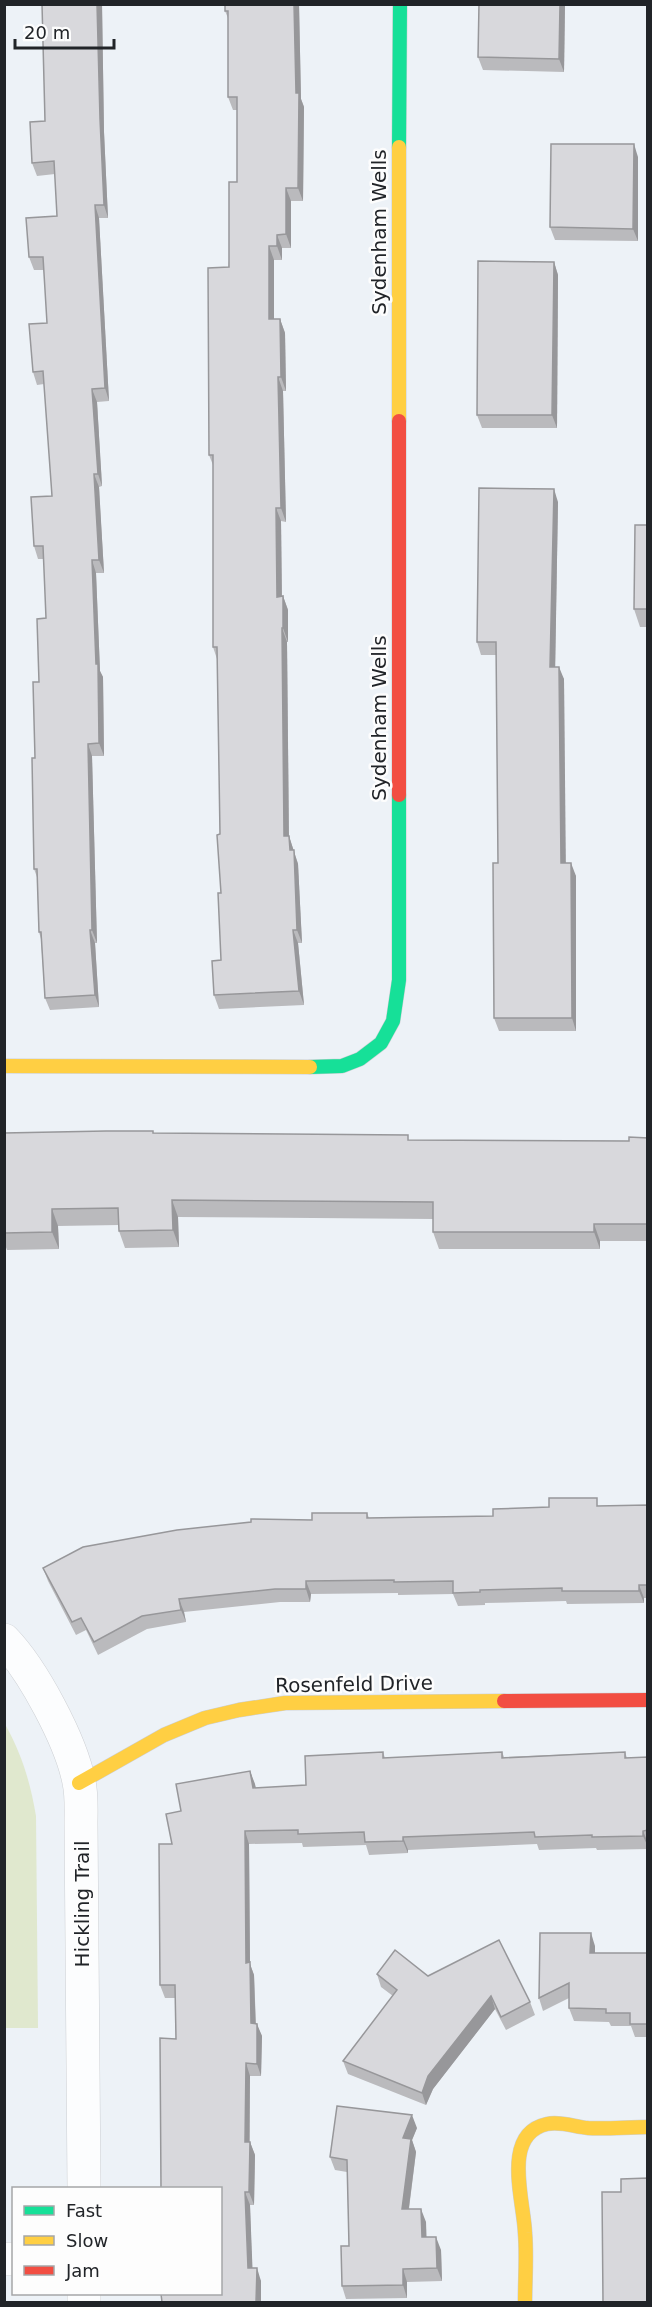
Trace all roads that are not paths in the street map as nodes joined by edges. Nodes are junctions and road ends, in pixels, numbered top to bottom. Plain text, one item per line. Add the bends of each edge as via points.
1 (400, 4) edge
2 (4, 1066) edge
3 (4, 1640) edge
4 (648, 1700) edge
5 (79, 1783) junction
6 (648, 2127) edge
7 (84, 2187) edge
8 (525, 2302) edge

1 - 2 street, Sydenham Wells via 399,980 398,1008 389,1034 372,1052 345,1065
3 - 5 street, Hickling Trail via 43,1696 67,1745
4 - 5 street, Rosenfeld Drive via 285,1703 235,1710 193,1722
5 - 7 street, Hickling Trail
6 - 8 street via 546,2124 526,2138 520,2149 518,2173 525,2224

